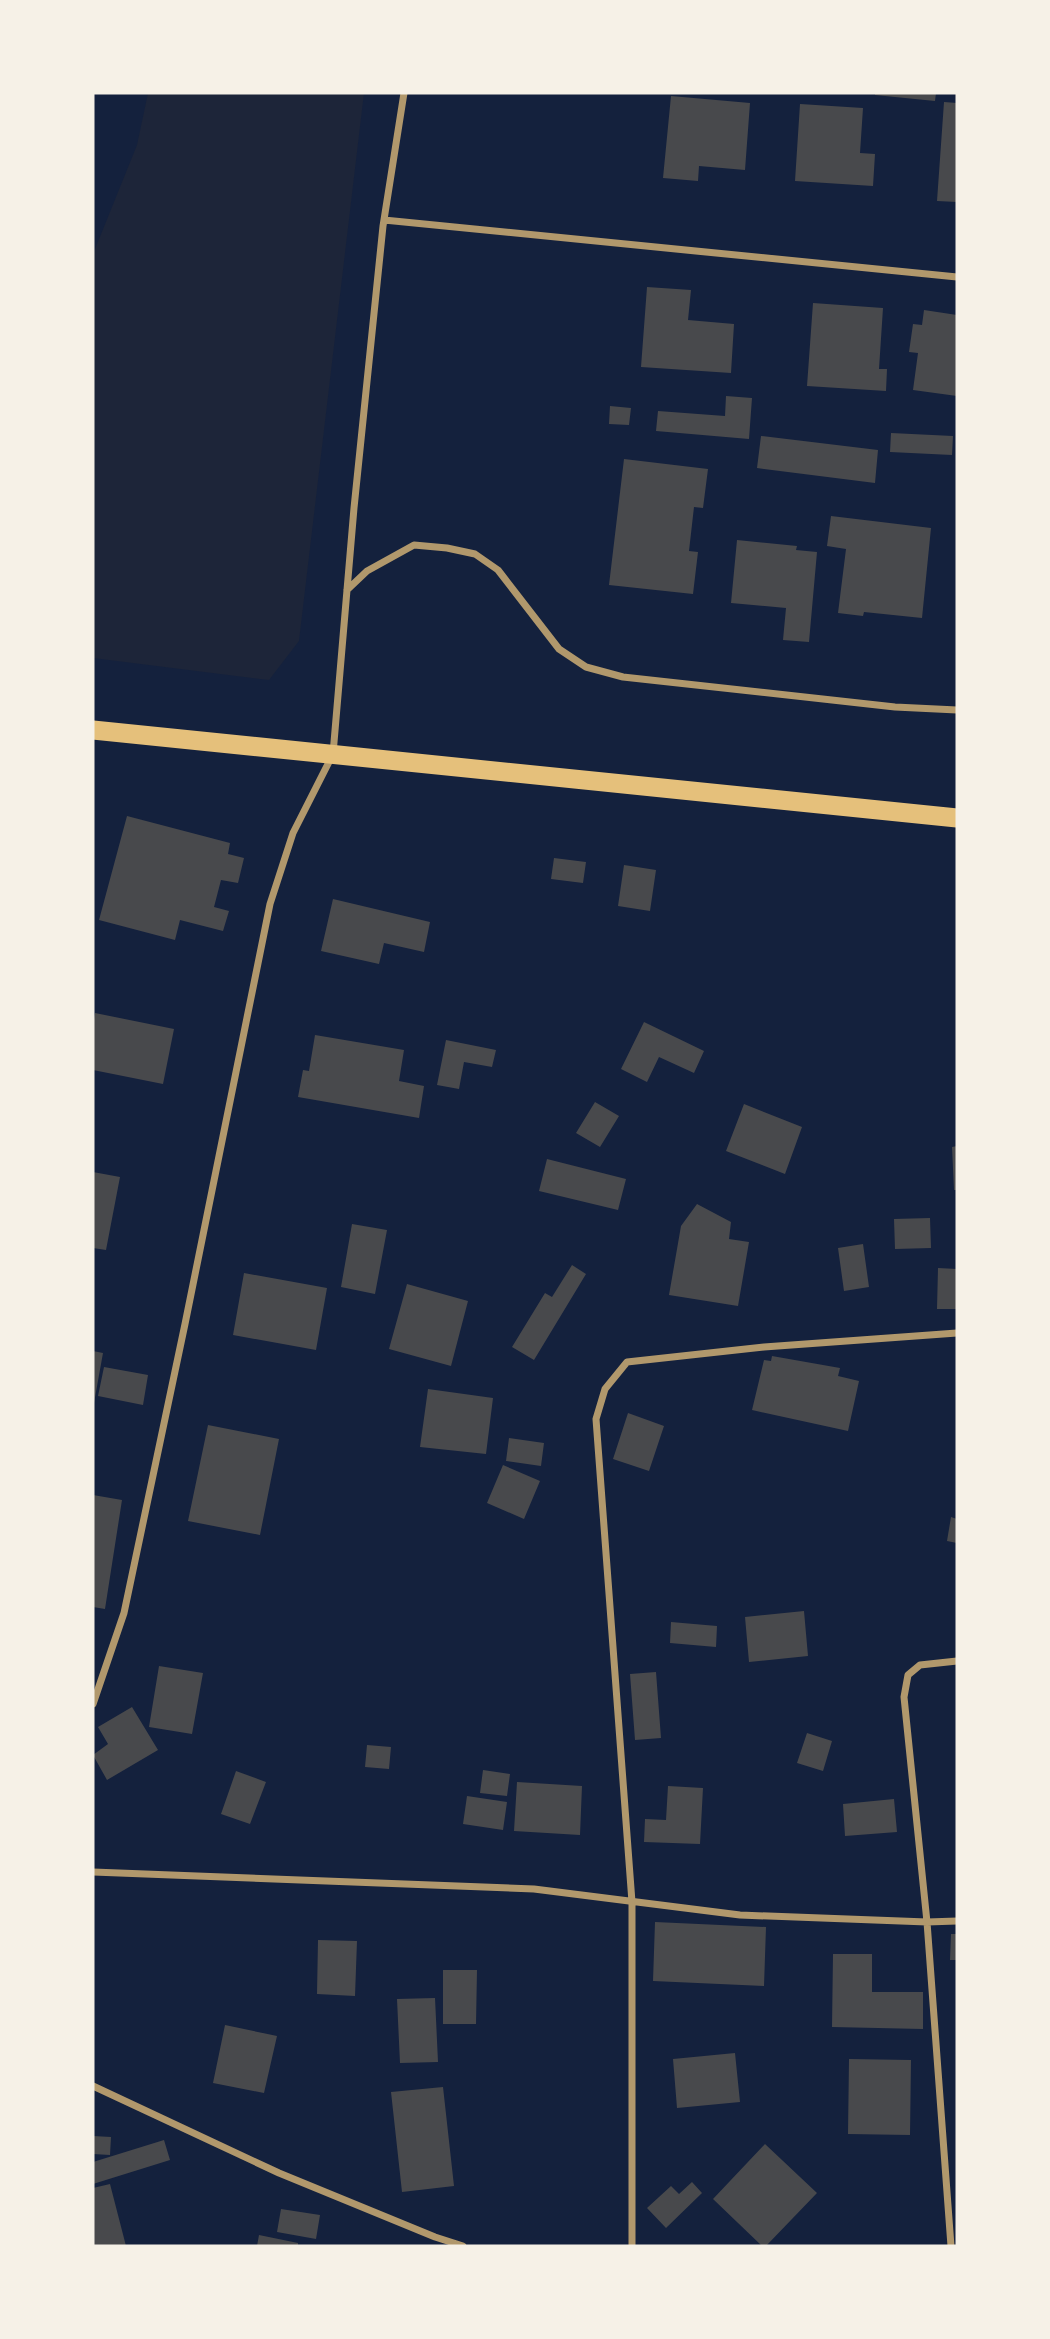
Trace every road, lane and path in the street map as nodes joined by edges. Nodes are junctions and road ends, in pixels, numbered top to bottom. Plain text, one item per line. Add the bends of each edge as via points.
1 (404, 93) edge
2 (384, 220) junction
3 (957, 276) edge
4 (347, 590) junction
5 (957, 710) edge
6 (93, 730) edge
7 (333, 754) junction
8 (957, 818) edge
9 (957, 1333) edge
10 (957, 1661) edge
11 (93, 1704) edge
12 (93, 1872) edge
13 (632, 1902) junction
14 (957, 1921) edge
15 (927, 1922) junction
16 (93, 2087) edge
17 (435, 2237) junction
18 (435, 2246) edge
19 (463, 2246) edge
20 (632, 2246) edge
21 (951, 2246) edge

1 - 2 street
2 - 3 street
2 - 4 street
4 - 5 street via 367,571 414,545 447,548 475,554 498,570 559,649 586,667 623,677
4 - 7 street
6 - 7 highway
7 - 8 highway
7 - 11 street via 293,833 270,904 124,1613
9 - 13 street via 627,1362 605,1389 596,1419
10 - 15 street via 920,1665 908,1675 904,1697
12 - 13 street via 534,1889
13 - 15 street via 740,1915
13 - 20 street
14 - 15 street
15 - 21 street
16 - 17 street via 279,2173
17 - 18 street
17 - 19 street

